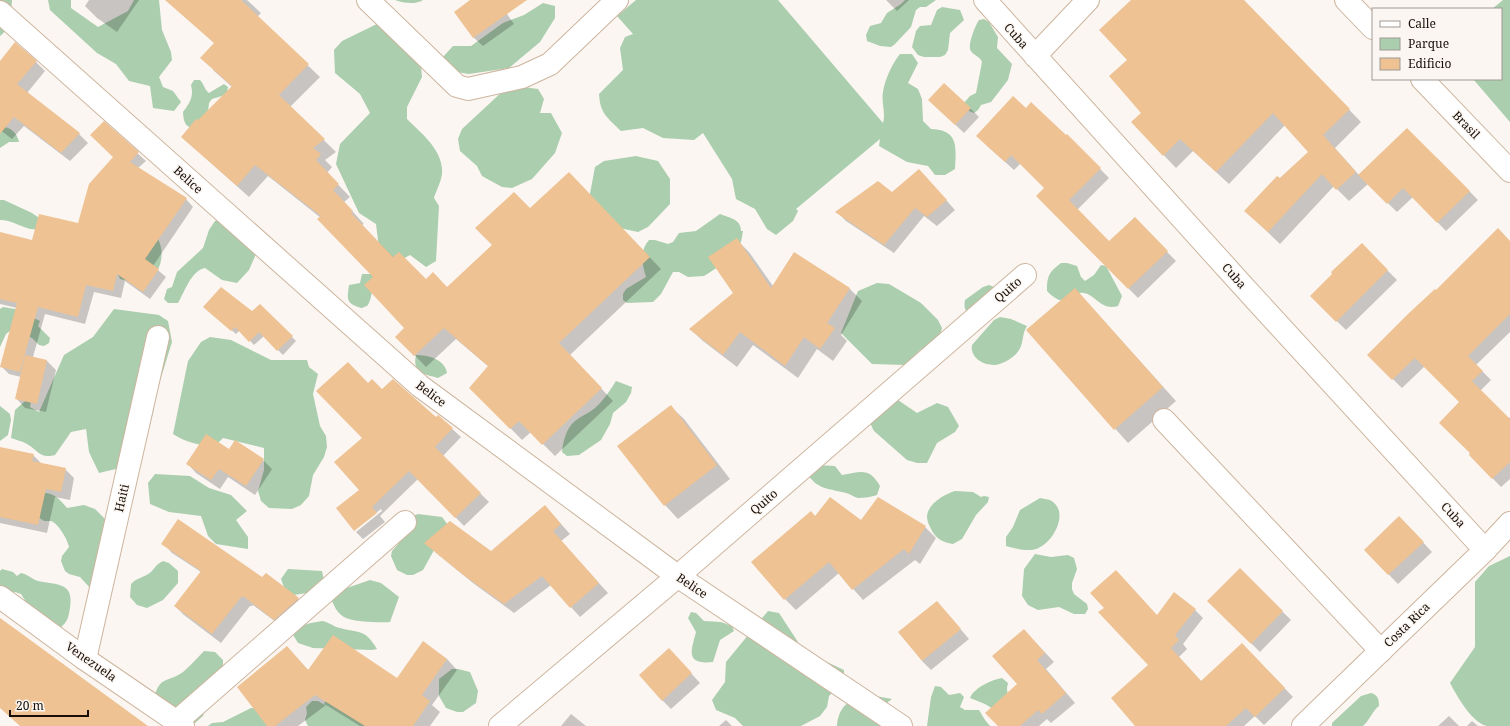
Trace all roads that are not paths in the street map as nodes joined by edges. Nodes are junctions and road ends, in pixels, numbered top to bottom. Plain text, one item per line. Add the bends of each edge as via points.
1 (368, 0) edge
2 (617, 0) edge
3 (984, 0) edge
4 (1088, 0) edge
5 (1346, 0) edge
6 (0, 12) edge
7 (1372, 27) edge
8 (1035, 56) junction
9 (1423, 80) edge
10 (1510, 171) edge
11 (1025, 275) dead end
12 (158, 337) dead end
13 (1164, 420) dead end
14 (405, 522) dead end
15 (1510, 523) edge
16 (1485, 550) junction
17 (678, 576) junction
18 (0, 597) edge
19 (1381, 651) junction
20 (86, 659) junction
21 (180, 724) edge
22 (500, 726) edge
23 (902, 726) edge
24 (1304, 726) edge

1 - 2 street via 457,86 468,89 522,77 550,64
3 - 8 street, Cuba
4 - 8 street
5 - 7 street
6 - 17 street, Belice via 420,386
8 - 16 street, Cuba
9 - 10 street, Brasil
11 - 17 street, Quito
12 - 20 street, Haiti
13 - 19 street
14 - 21 street
15 - 16 street, Costa Rica
16 - 19 street, Costa Rica
17 - 22 street, Quito
17 - 23 street, Belice
18 - 20 street, Venezuela
19 - 24 street, Costa Rica
20 - 21 street, Venezuela

